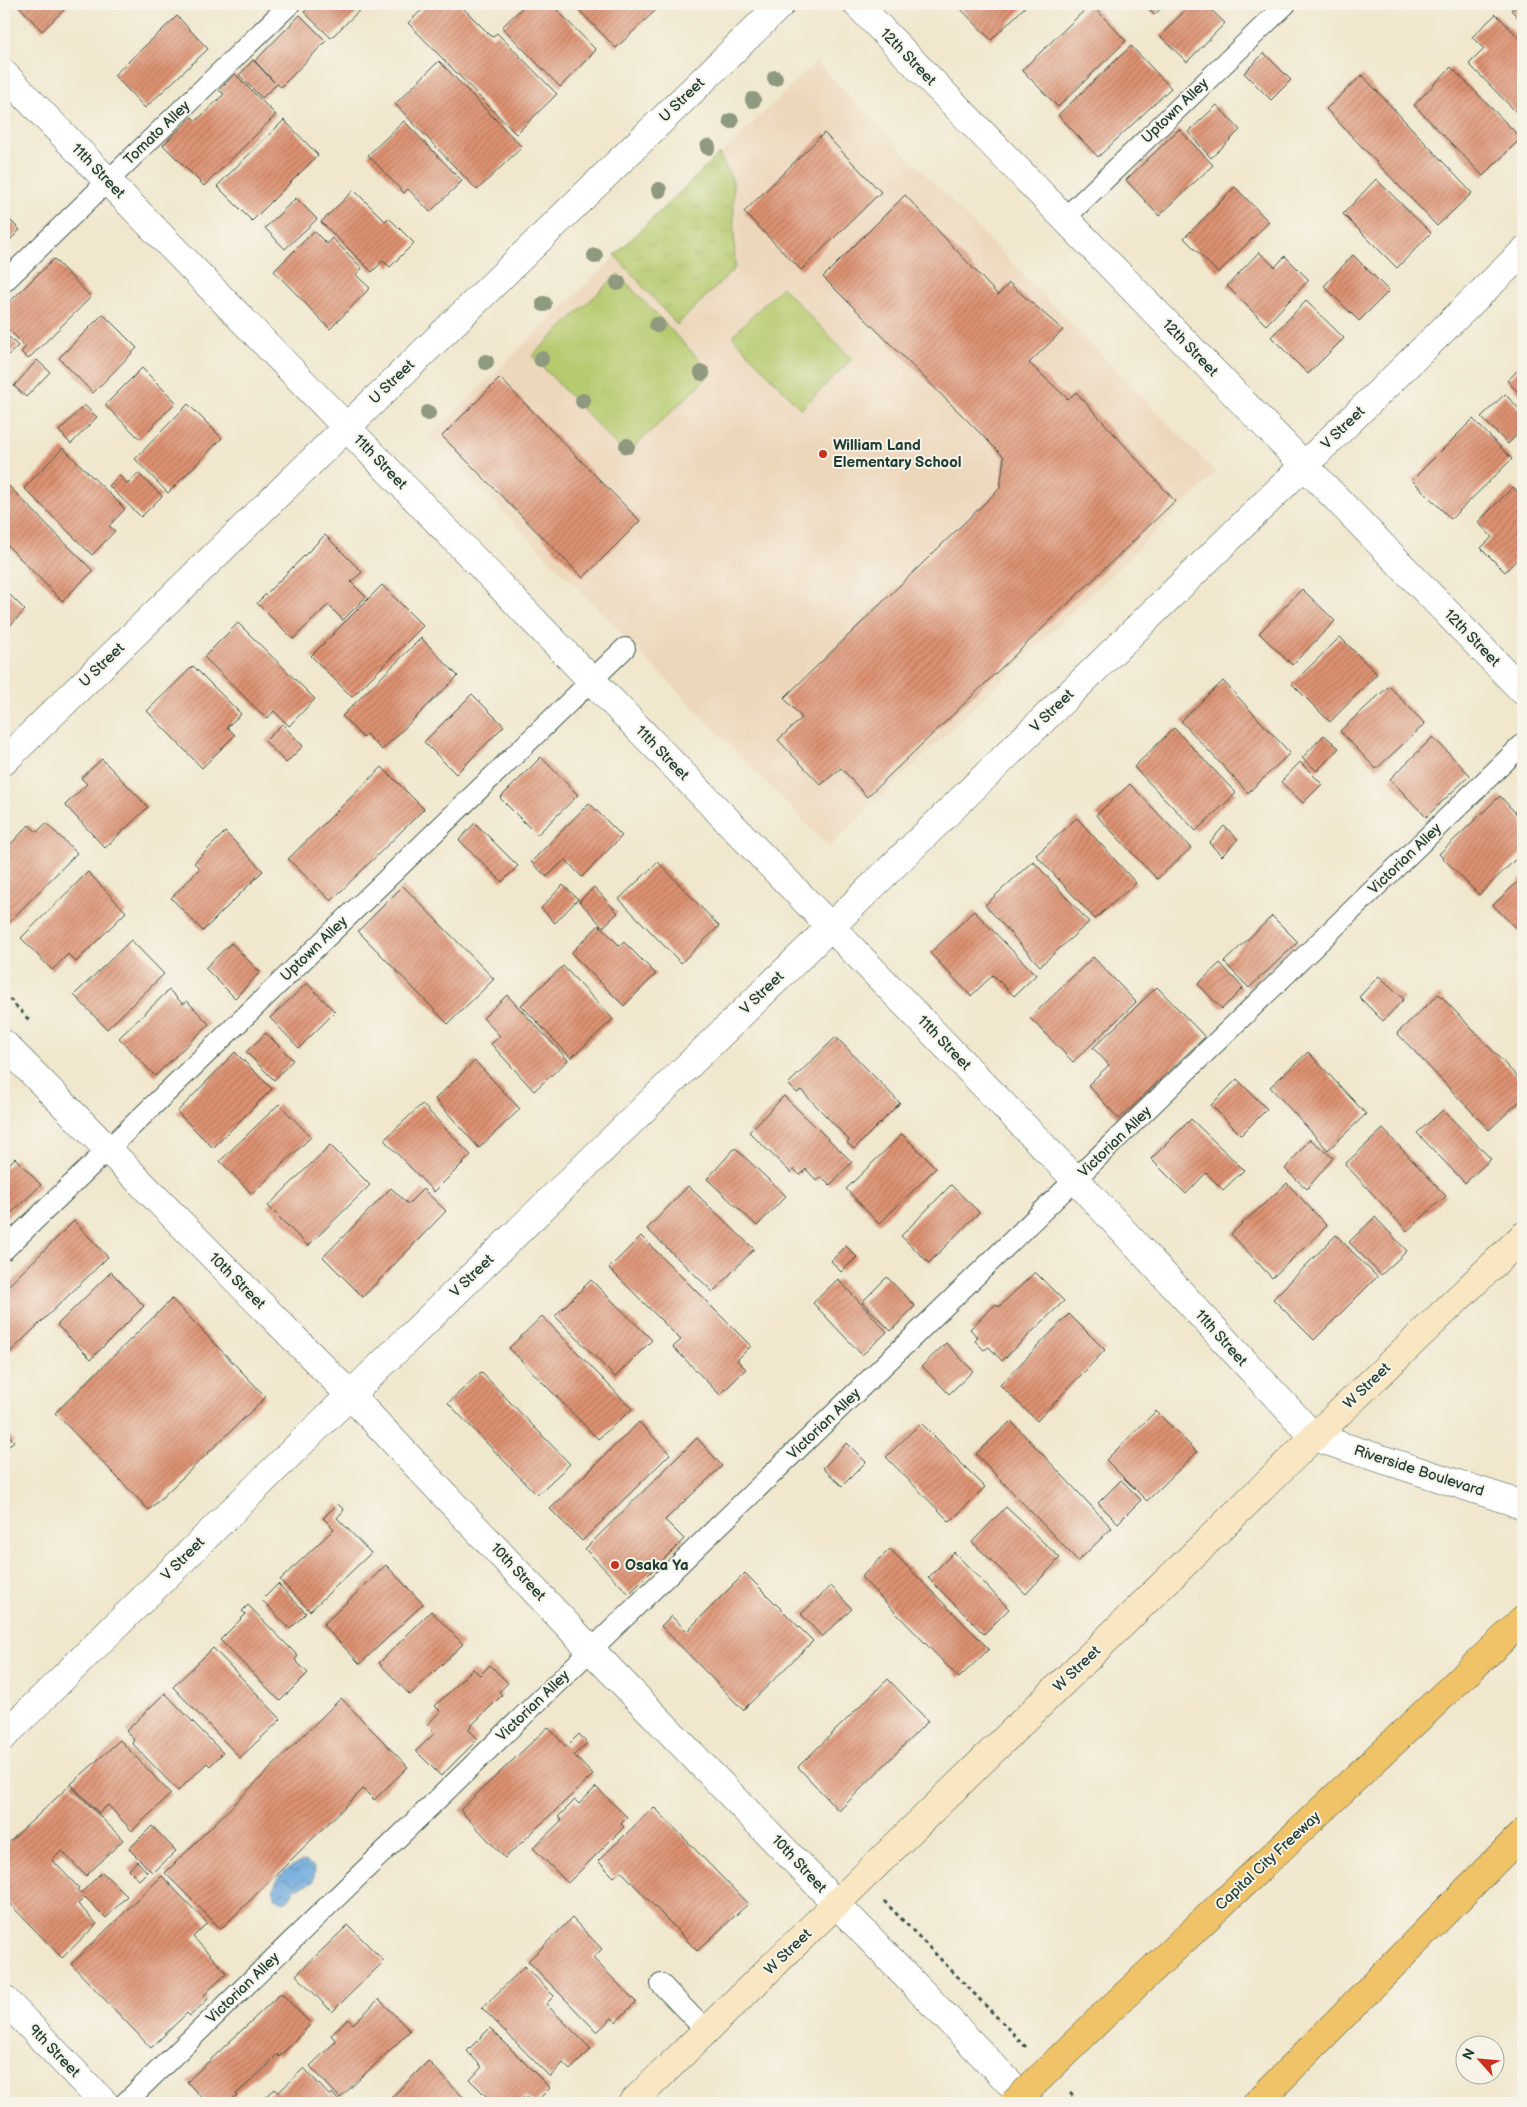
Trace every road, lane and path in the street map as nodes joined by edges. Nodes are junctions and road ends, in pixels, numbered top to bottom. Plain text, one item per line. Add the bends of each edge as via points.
1 (290, 4) edge
2 (781, 4) edge
3 (857, 4) edge
4 (1286, 4) edge
5 (4, 74) edge
6 (108, 181) junction
7 (1065, 218) junction
8 (1523, 252) edge
9 (4, 282) edge
10 (346, 428) junction
11 (1304, 466) junction
12 (625, 648) dead end
13 (591, 679) junction
14 (1523, 691) edge
15 (1523, 744) edge
16 (4, 761) edge
17 (831, 926) junction
18 (4, 1044) edge
19 (108, 1150) junction
20 (1076, 1180) junction
21 (1523, 1236) edge
22 (4, 1250) edge
23 (351, 1396) junction
24 (1314, 1438) junction
25 (1523, 1505) edge
26 (1523, 1620) edge
27 (591, 1650) junction
28 (4, 1736) edge
29 (1523, 1834) edge
30 (837, 1905) junction
31 (661, 1984) dead end
32 (4, 1999) edge
33 (706, 2031) junction
34 (104, 2103) edge
35 (125, 2103) edge
36 (632, 2103) edge
37 (1014, 2103) edge
38 (1029, 2103) edge
39 (1257, 2103) edge

1 - 6 lane, Tomato Alley
2 - 10 street, U Street
3 - 7 street, 12th Street
4 - 7 lane, Uptown Alley
5 - 6 street, 11th Street
6 - 9 lane, Tomato Alley
6 - 10 street, 11th Street
7 - 11 street, 12th Street
8 - 11 street, V Street
10 - 13 street, 11th Street
10 - 16 street, U Street
11 - 14 street, 12th Street
11 - 17 street, V Street
12 - 13 lane, Uptown Alley
13 - 17 street, 11th Street
13 - 19 lane, Uptown Alley
15 - 20 lane, Victorian Alley
17 - 20 street, 11th Street
17 - 23 street, V Street
18 - 19 street, 10th Street
19 - 22 lane, Uptown Alley
19 - 23 street, 10th Street
20 - 24 street, 11th Street
20 - 27 lane, Victorian Alley
21 - 24 main road, W Street
23 - 27 street, 10th Street
23 - 28 street, V Street
24 - 25 street, Riverside Boulevard
24 - 30 main road, W Street
26 - 37 highway, Capital City Freeway, bridge
27 - 30 street, 10th Street
27 - 35 lane, Victorian Alley
29 - 39 highway
30 - 33 main road, W Street
30 - 38 street, 10th Street
31 - 33 lane
32 - 34 street, 9th Street
33 - 36 main road, W Street

